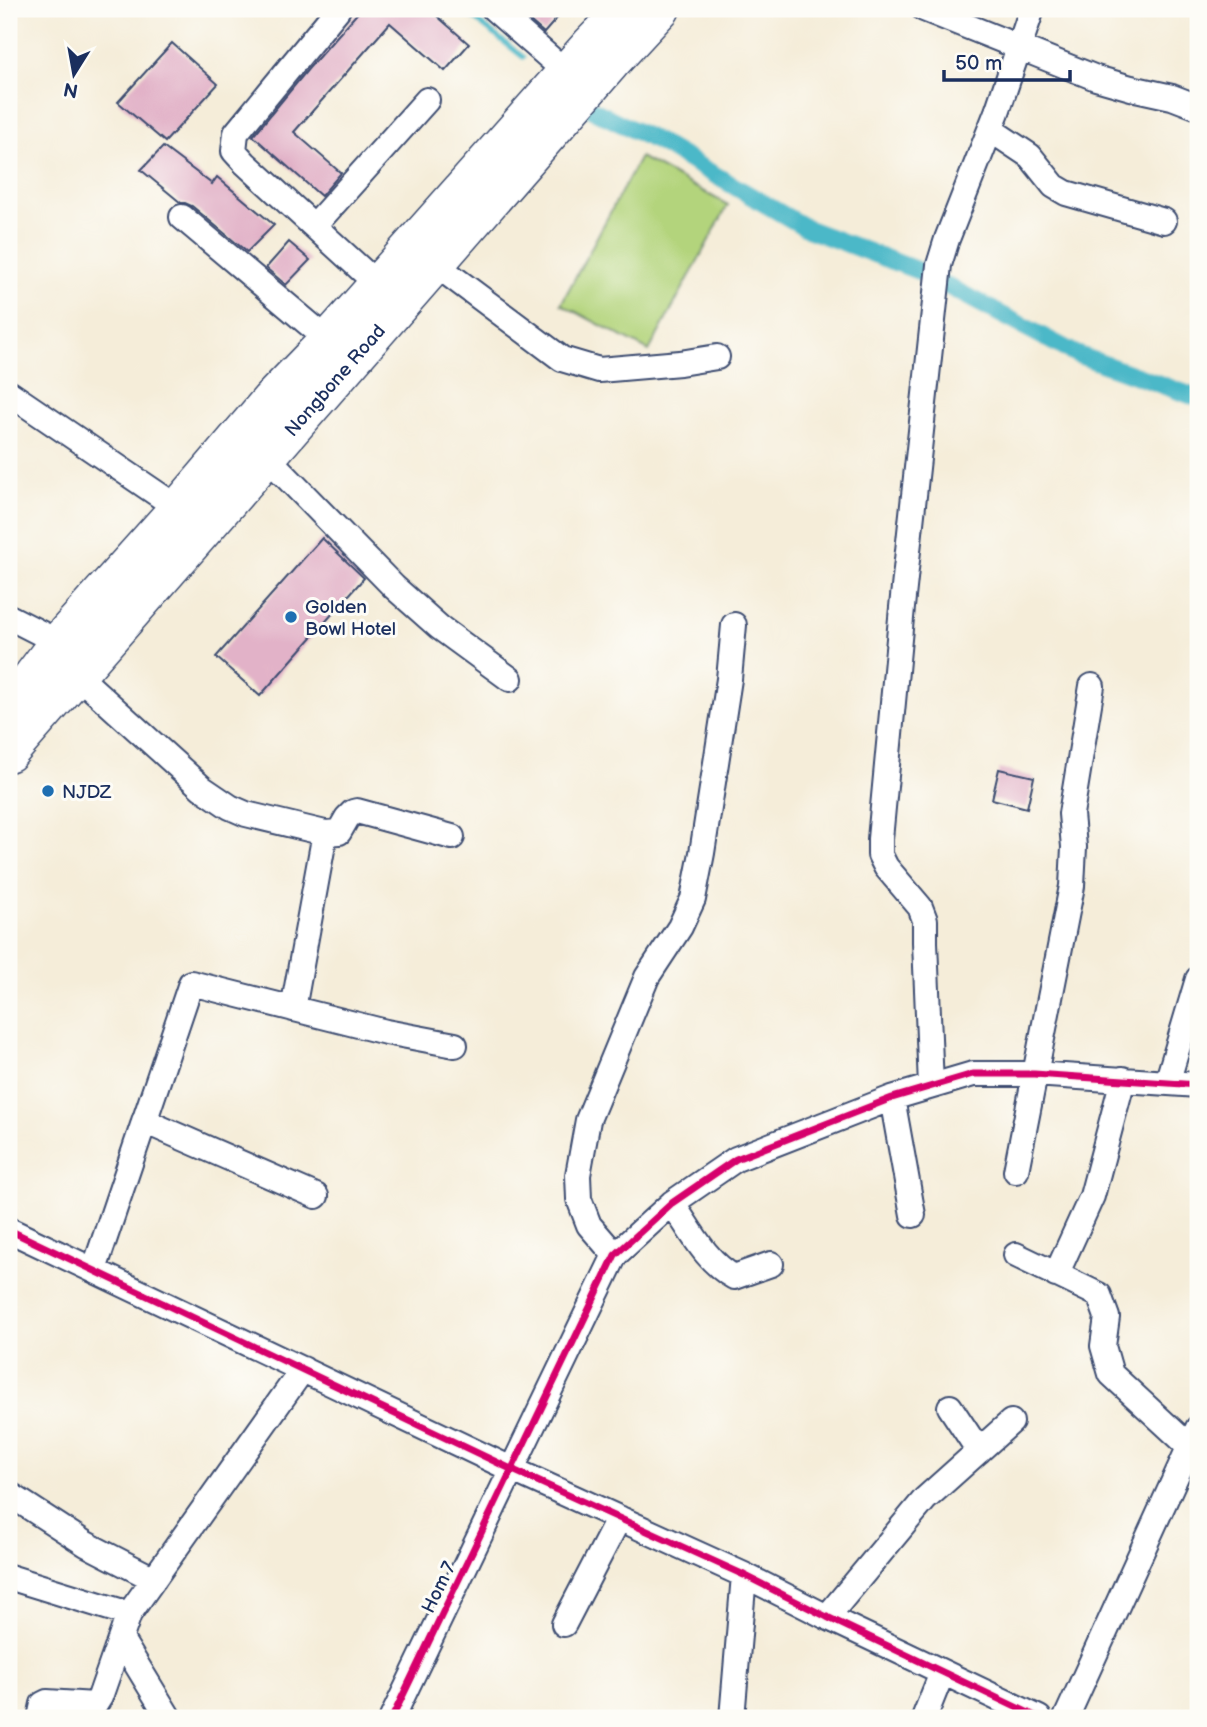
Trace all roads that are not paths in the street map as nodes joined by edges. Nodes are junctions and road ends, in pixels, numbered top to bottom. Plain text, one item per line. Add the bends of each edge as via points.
1 (338, 9) edge
2 (494, 9) edge
3 (625, 9) edge
4 (661, 9) edge
5 (924, 9) edge
6 (1032, 9) edge
7 (1019, 47) junction
8 (566, 72) junction
9 (427, 100) dead end
10 (1198, 107) edge
11 (991, 130) junction
12 (182, 218) dead end
13 (1164, 221) dead end
14 (314, 226) junction
15 (435, 264) junction
16 (377, 284) junction
17 (328, 340) junction
18 (717, 358) dead end
19 (9, 393) edge
20 (283, 411) junction
21 (267, 457) junction
22 (178, 508) junction
23 (9, 617) edge
24 (734, 625) dead end
25 (58, 642) junction
26 (77, 675) junction
27 (510, 679) dead end
28 (1092, 686) dead end
29 (9, 707) edge
30 (9, 753) edge
31 (326, 833) junction
32 (453, 837) dead end
33 (1198, 979) edge
34 (293, 1009) junction
35 (455, 1045) dead end
36 (1034, 1074) junction
37 (1123, 1079) junction
38 (1167, 1083) junction
39 (1198, 1085) edge
40 (931, 1086) junction
41 (892, 1098) junction
42 (144, 1121) junction
43 (1016, 1171) dead end
44 (316, 1196) dead end
45 (673, 1203) junction
46 (914, 1214) dead end
47 (9, 1230) edge
48 (615, 1255) junction
49 (1016, 1255) dead end
50 (771, 1264) dead end
51 (94, 1270) junction
52 (1056, 1275) junction
53 (303, 1369) junction
54 (950, 1408) dead end
55 (1011, 1422) dead end
56 (1194, 1438) edge
57 (979, 1451) junction
58 (513, 1470) junction
59 (9, 1494) edge
60 (619, 1518) junction
61 (744, 1575) junction
62 (9, 1577) edge
63 (154, 1579) junction
64 (130, 1614) junction
65 (827, 1617) junction
66 (564, 1624) dead end
67 (121, 1639) junction
68 (942, 1673) junction
69 (40, 1718) edge
70 (169, 1718) edge
71 (392, 1718) edge
72 (732, 1718) edge
73 (924, 1718) edge
74 (1038, 1718) edge
75 (1066, 1718) edge

1 - 14 street via 236,133 234,151
2 - 8 street
3 - 8 highway, Nongbone Road
4 - 15 highway, Nongbone Road
5 - 7 street
6 - 7 street
7 - 10 street via 1097,78
7 - 11 street
8 - 16 highway, Nongbone Road
9 - 14 street
11 - 13 street via 1030,156 1054,186 1066,193
11 - 40 street via 939,265 880,847 886,867 920,907 925,920
12 - 17 street
14 - 16 street
15 - 18 street via 562,359 599,370
15 - 20 highway, Nongbone Road
16 - 17 highway, Nongbone Road
17 - 20 highway, Nongbone Road
19 - 22 street
20 - 21 highway, Nongbone Road
20 - 22 highway, Nongbone Road
21 - 26 highway, Nongbone Road
21 - 27 street via 403,595
22 - 25 highway, Nongbone Road
23 - 25 street
24 - 48 street via 693,900 647,977 589,1121 578,1175 579,1199 589,1225
25 - 29 highway, Nongbone Road
26 - 30 highway, Nongbone Road
26 - 31 street via 202,788 230,807
28 - 36 street via 1071,814 1072,886
31 - 32 street via 339,832 346,818 357,811
31 - 34 street
33 - 38 street
34 - 35 street
34 - 42 street via 191,983
36 - 37 street
36 - 40 street via 973,1074
36 - 43 street
37 - 38 street
37 - 52 street via 1092,1196
38 - 39 street
40 - 41 street
41 - 45 street via 736,1159
41 - 46 street
42 - 44 street
42 - 51 street
45 - 48 street
45 - 50 street via 711,1260 724,1271 734,1277
47 - 51 street
48 - 58 street, Hom 7
49 - 52 street
51 - 53 street
52 - 56 street via 1098,1295 1107,1317 1103,1346 1111,1374
53 - 58 street
53 - 63 street
54 - 57 street
55 - 57 street
56 - 75 street
57 - 65 street via 925,1499
58 - 60 street
58 - 71 street, Hom 7
59 - 63 street via 86,1544
60 - 61 street
60 - 66 street
61 - 65 street
61 - 72 street
62 - 64 street
63 - 64 street
64 - 67 street
65 - 68 street
67 - 69 street via 95,1705 47,1702
67 - 70 street
68 - 73 street
68 - 74 street

